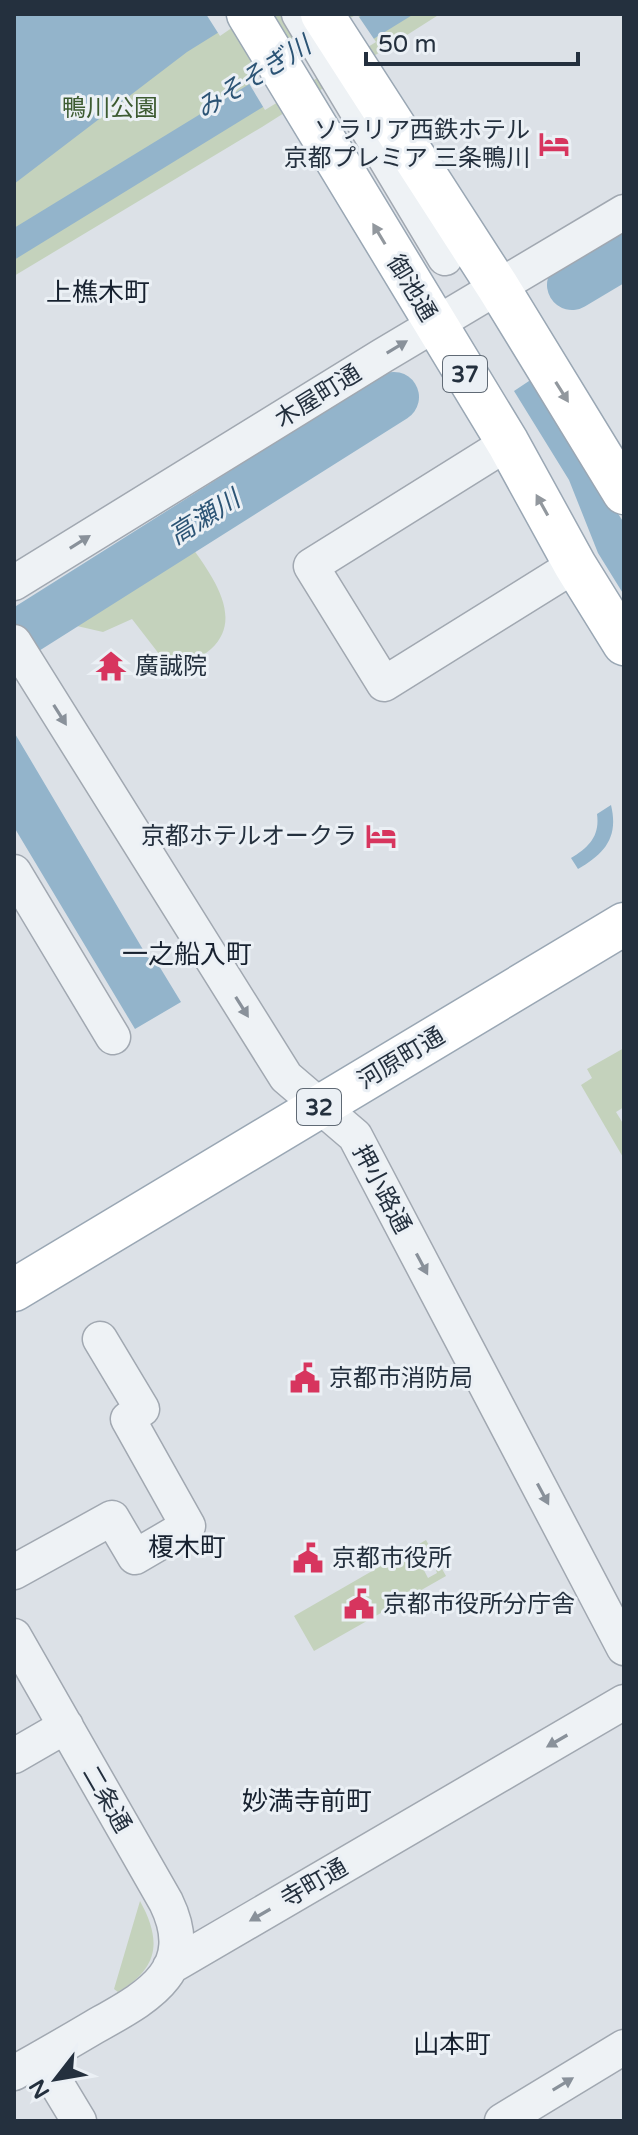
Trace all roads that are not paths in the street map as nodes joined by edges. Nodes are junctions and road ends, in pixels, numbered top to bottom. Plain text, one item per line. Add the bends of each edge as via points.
1 (248, 14) edge
2 (299, 14) edge
3 (322, 14) edge
4 (322, 88) junction
5 (624, 212) edge
6 (439, 262) dead end
7 (498, 287) junction
8 (435, 325) junction
9 (508, 443) junction
10 (624, 493) edge
11 (575, 565) junction
12 (14, 583) edge
13 (624, 644) edge
14 (16, 645) edge
15 (14, 872) edge
16 (624, 924) edge
17 (113, 1037) dead end
18 (319, 1107) junction
19 (14, 1290) edge
20 (100, 1339) dead end
21 (14, 1572) edge
22 (14, 1636) edge
23 (624, 1648) edge
24 (624, 1702) edge
25 (66, 1726) junction
26 (14, 1756) edge
27 (170, 1967) junction
28 (624, 2047) edge
29 (28, 2066) edge
30 (79, 2121) edge
31 (502, 2121) edge

1 - 4 main road, 御池通 / 37
2 - 4 street
3 - 4 main road, 御池通 / 37
4 - 6 street
4 - 7 main road, 御池通 / 37
8 -> 4 main road, 御池通 / 37
5 - 7 street, 木屋町通
7 - 8 street, 木屋町通
7 -> 10 main road, 御池通 / 37
8 - 9 main road, 御池通 / 37
12 -> 8 street, 木屋町通
11 -> 9 main road, 御池通 / 37
9 - 11 street via 311,566 384,684
11 - 13 main road, 御池通 / 37
14 -> 18 street, 押小路通 via 286,1077
15 - 17 street
16 - 18 main road, 河原町通 / 32
18 - 19 main road, 河原町通 / 32
18 -> 23 street, 押小路通 via 355,1136
20 - 21 street via 142,1409 128,1419 188,1526 135,1557 112,1518
22 - 25 street, 二条通
24 -> 27 street, 寺町通
25 - 26 street
25 - 27 street, 二条通 via 171,1912 176,1934
27 - 29 street, 寺町通 via 144,1998
31 -> 28 street
29 - 30 street

